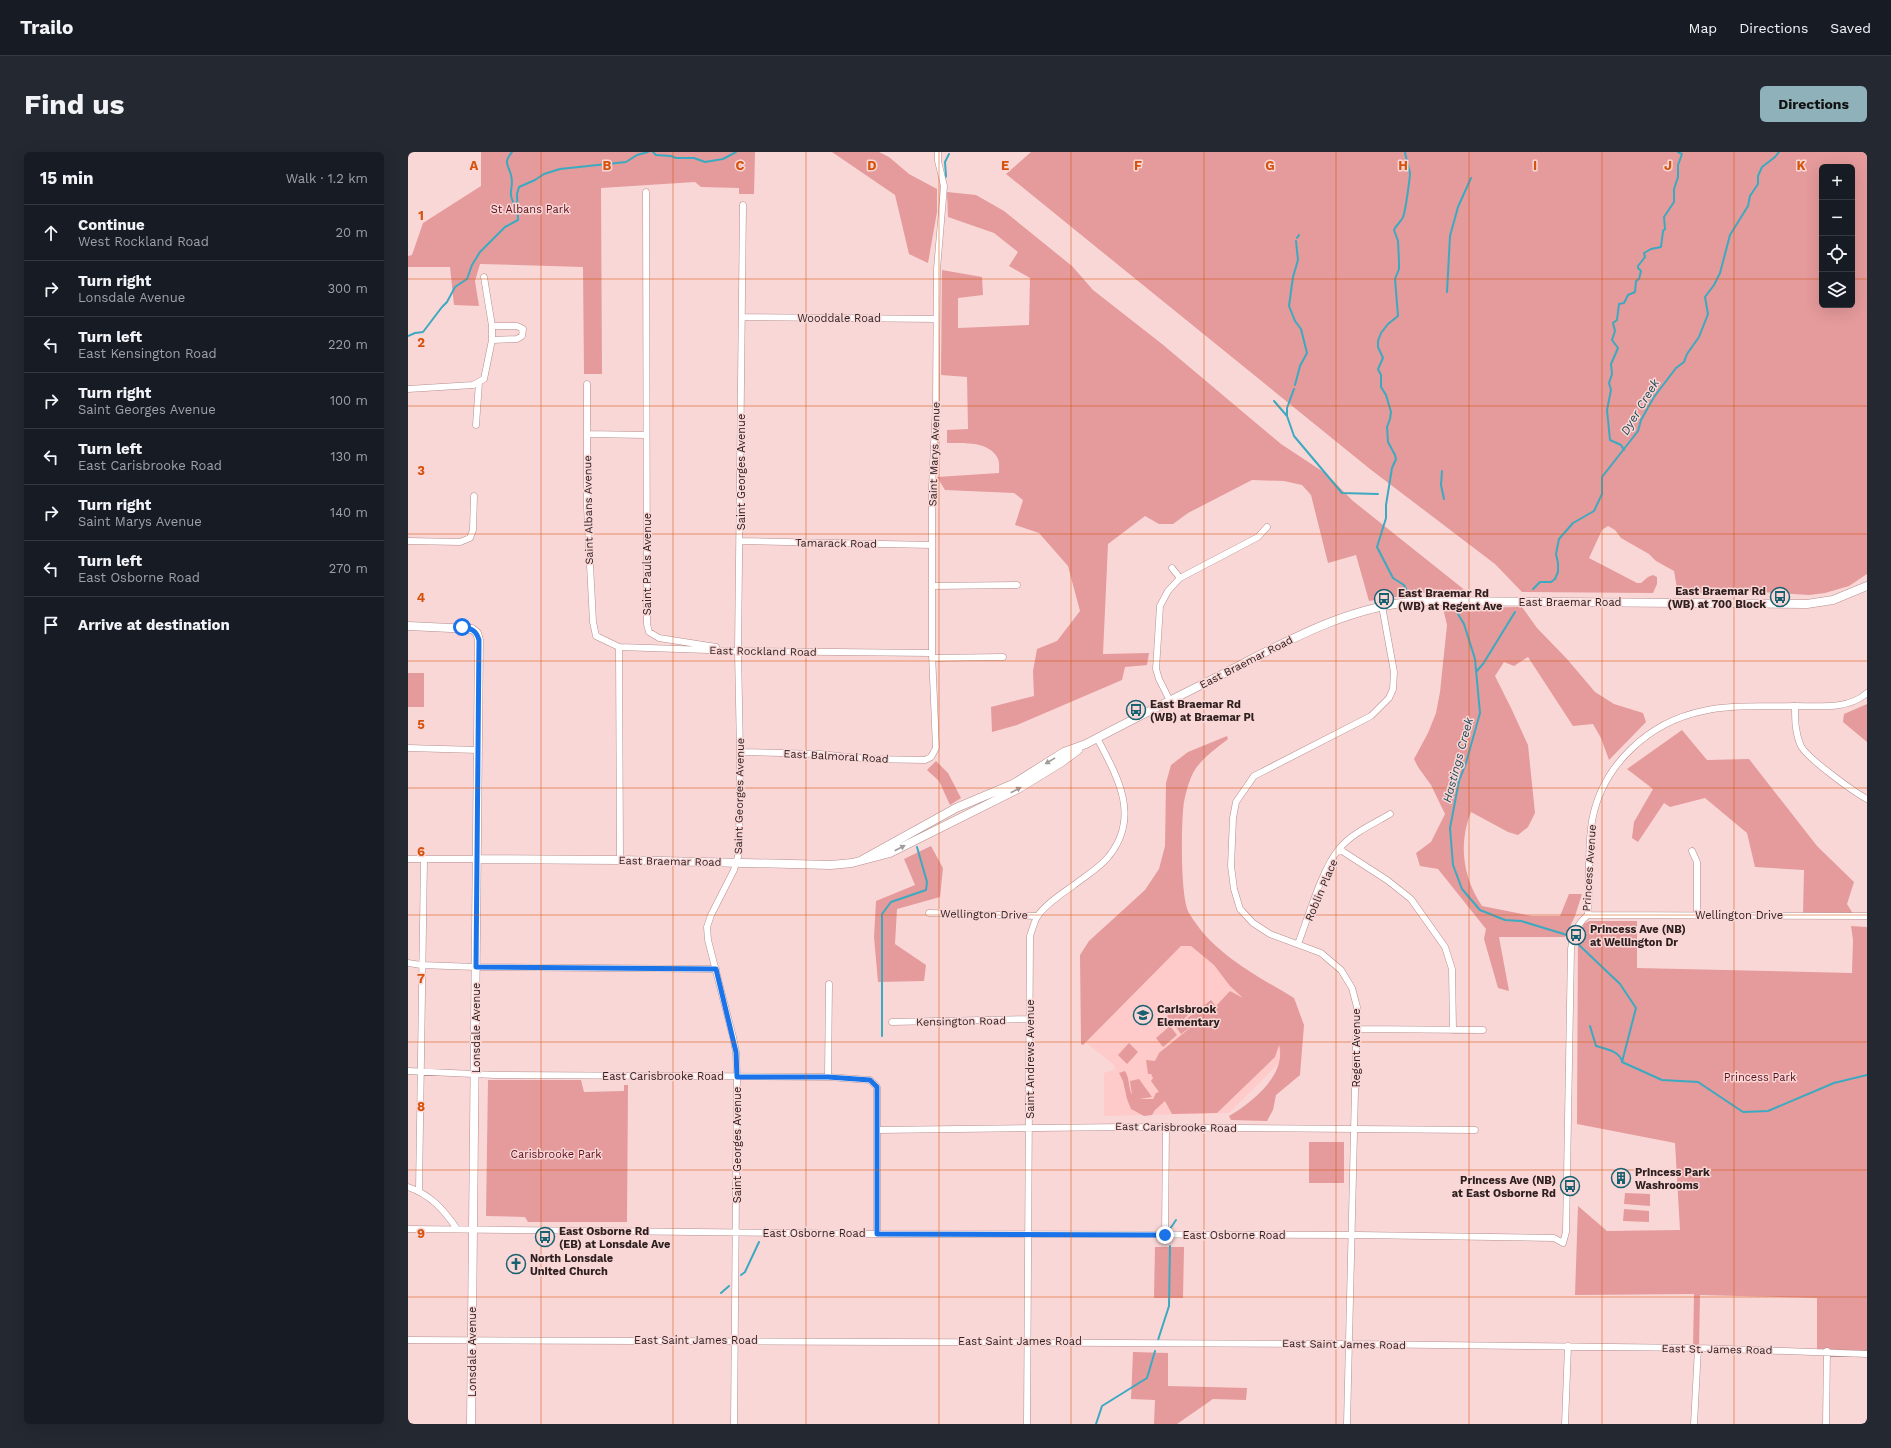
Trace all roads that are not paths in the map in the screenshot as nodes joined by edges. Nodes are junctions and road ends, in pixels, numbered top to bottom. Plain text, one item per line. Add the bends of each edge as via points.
1 (938, 152) edge
2 (646, 192) dead end
3 (743, 206) dead end
4 (484, 277) dead end
5 (742, 317) junction
6 (936, 319) junction
7 (492, 326) junction
8 (492, 340) junction
9 (478, 382) junction
10 (587, 384) dead end
11 (408, 388) edge
12 (476, 425) dead end
13 (587, 434) junction
14 (646, 435) junction
15 (474, 496) dead end
16 (1267, 527) dead end
17 (408, 541) edge
18 (741, 541) junction
19 (932, 545) junction
20 (1172, 568) dead end
21 (1180, 578) junction
22 (1017, 584) dead end
23 (932, 586) junction
24 (1867, 586) edge
25 (1382, 606) junction
26 (408, 626) edge
27 (596, 636) joint
28 (619, 647) junction
29 (731, 650) junction
30 (738, 651) junction
31 (932, 655) junction
32 (1003, 657) dead end
33 (1867, 693) edge
34 (1170, 701) junction
35 (1795, 706) junction
36 (1097, 738) junction
37 (408, 748) edge
38 (478, 750) junction
39 (740, 752) junction
40 (931, 757) joint
41 (1867, 799) edge
42 (1390, 814) dead end
43 (1339, 849) junction
44 (1692, 852) dead end
45 (408, 859) edge
46 (424, 859) junction
47 (477, 859) junction
48 (620, 860) junction
49 (736, 862) junction
50 (929, 913) dead end
51 (1588, 915) junction
52 (1697, 915) junction
53 (1038, 916) junction
54 (1867, 916) edge
55 (1298, 944) junction
56 (408, 963) edge
57 (422, 966) junction
58 (476, 967) junction
59 (716, 969) junction
60 (829, 984) dead end
61 (1030, 1019) junction
62 (892, 1022) dead end
63 (1357, 1029) junction
64 (1453, 1030) junction
65 (1483, 1030) dead end
66 (408, 1071) edge
67 (420, 1072) junction
68 (476, 1074) junction
69 (737, 1077) junction
70 (828, 1077) junction
71 (1166, 1127) junction
72 (1030, 1128) junction
73 (1355, 1129) junction
74 (877, 1130) junction
75 (1475, 1130) dead end
76 (408, 1187) edge
77 (419, 1190) junction
78 (457, 1228) junction
79 (408, 1229) edge
80 (473, 1229) junction
81 (736, 1232) junction
82 (877, 1234) junction
83 (1028, 1234) junction
84 (1165, 1235) junction
85 (1352, 1235) junction
86 (1563, 1243) joint
87 (408, 1340) edge
88 (472, 1340) junction
89 (735, 1340) junction
90 (1027, 1341) junction
91 (1349, 1344) junction
92 (1568, 1346) junction
93 (1698, 1348) junction
94 (1827, 1352) junction
95 (1867, 1354) edge
96 (471, 1424) edge
97 (734, 1424) edge
98 (1027, 1424) edge
99 (1347, 1424) edge
100 (1565, 1424) edge
101 (1694, 1424) edge
102 (1826, 1424) edge

1 - 6 street, Saint Marys Avenue via 944,186 937,269
2 - 14 street, Saint Pauls Avenue
3 - 5 street, Saint Georges Avenue
4 - 7 street
5 - 6 street, Wooddale Road
5 - 18 street, Saint Georges Avenue
6 - 19 street, Saint Marys Avenue
7 - 8 street
7 - 8 street via 517,326 523,329 522,336 517,340
8 - 9 street via 484,379
9 - 11 street via 473,386
9 - 12 street
10 - 13 street, Saint Albans Avenue
13 - 14 street
13 - 27 street, Saint Albans Avenue via 587,507 593,622
14 - 29 street, Saint Pauls Avenue via 649,632 659,638
15 - 17 street via 474,530 470,538 460,542
16 - 21 street via 1258,538
18 - 19 street, Tamarack Road
18 - 30 street, Saint Georges Avenue
19 - 23 street, Saint Marys Avenue
20 - 21 street
21 - 34 street via 1168,591 1160,606 1157,636 1156,669
22 - 23 street
23 - 31 street, Saint Marys Avenue
24 - 25 street, East Braemar Road via 1833,600 1807,604 1420,601
25 - 34 street, East Braemar Road via 1319,625
25 - 55 street, Regent Avenue via 1394,672 1393,689 1388,698 1371,716 1254,776 1236,802 1232,818 1231,866 1240,909 1253,923 1270,934
26 - 38 street, Lonsdale Avenue via 462,627 477,633
27 - 28 street, East Rockland Road
28 - 29 street, East Rockland Road
28 - 48 street
29 - 30 street, East Rockland Road
30 - 31 street, East Rockland Road
30 - 39 street, Saint Georges Avenue
31 - 32 street, East Rockland Road
31 - 40 street, Saint Marys Avenue via 937,744
33 - 35 street, Princess Avenue via 1841,705
34 - 36 street, East Braemar Road
35 - 41 street via 1796,732 1802,748 1854,792
35 - 51 street, Princess Avenue via 1704,710 1670,721 1634,745 1608,778 1595,808 1590,841
36 - 49 street, East Braemar Road via 1064,752 1013,784 956,808 862,860 831,865
36 - 53 street, Saint Andrews Avenue via 1122,790 1125,816 1123,828 1109,857 1055,899
37 - 38 street
38 - 47 street, Lonsdale Avenue
39 - 40 street, East Balmoral Road via 820,754 868,759 925,760
39 - 49 street, Saint Georges Avenue via 739,853
42 - 43 street, Roblin Place via 1354,836
43 - 55 street, Roblin Place via 1329,863
43 - 64 street via 1411,899 1445,947 1452,969
44 - 52 street via 1696,862
45 - 46 street
46 - 47 street
46 - 57 street
47 - 48 street, East Braemar Road
47 - 58 street, Lonsdale Avenue
48 - 49 street, East Braemar Road
49 - 59 street, Saint Georges Avenue via 707,927
50 - 53 street, Wellington Drive
51 - 52 street, Wellington Drive
51 - 86 street, Princess Avenue via 1580,921 1573,935 1571,949 1569,1130 1566,1232
52 - 54 street, Wellington Drive
53 - 61 street, Saint Andrews Avenue via 1030,936
55 - 63 street, Regent Avenue via 1321,953 1341,970 1352,988 1357,1007
56 - 57 street
57 - 58 street
57 - 67 street
58 - 59 street
58 - 68 street, Lonsdale Avenue
59 - 69 street, Saint Georges Avenue via 736,1052
60 - 70 street
61 - 62 street, Kensington Road
61 - 72 street, Saint Andrews Avenue
63 - 64 street
63 - 73 street, Regent Avenue
64 - 65 street
66 - 67 street, East Carisbrooke Road
67 - 68 street, East Carisbrooke Road
67 - 77 street
68 - 69 street, East Carisbrooke Road
68 - 80 street, Lonsdale Avenue
69 - 70 street, East Carisbrooke Road
69 - 81 street, Saint Georges Avenue
70 - 74 street, East Carisbrooke Road via 870,1080 874,1083 877,1087
71 - 72 street, East Carisbrooke Road
71 - 73 street, East Carisbrooke Road
71 - 84 street
72 - 74 street, East Carisbrooke Road
72 - 83 street, Saint Andrews Avenue
73 - 75 street, East Carisbrooke Road
73 - 85 street, Regent Avenue
74 - 82 street
76 - 77 street
77 - 78 street via 437,1204
78 - 79 street, East Osborne Road
78 - 80 street, East Osborne Road
80 - 81 street, East Osborne Road
80 - 88 street, Lonsdale Avenue
81 - 82 street, East Osborne Road
81 - 89 street, Saint Georges Avenue
82 - 83 street, East Osborne Road
83 - 84 street, East Osborne Road
83 - 90 street, Saint Andrews Avenue
84 - 85 street, East Osborne Road
85 - 86 street, East Osborne Road via 1554,1238
85 - 91 street, Regent Avenue
87 - 88 street, East Saint James Road
88 - 89 street, East Saint James Road
88 - 96 street, Lonsdale Avenue
89 - 90 street, East Saint James Road
89 - 97 street, Saint Georges Avenue
90 - 91 street, East Saint James Road
90 - 98 street, Saint Andrews Avenue
91 - 92 street, East Saint James Road
91 - 99 street, Regent Avenue
92 - 93 street, East St. James Road
92 - 100 street
93 - 94 street, East St. James Road
93 - 101 street
94 - 95 street, East St. James Road
94 - 102 street

